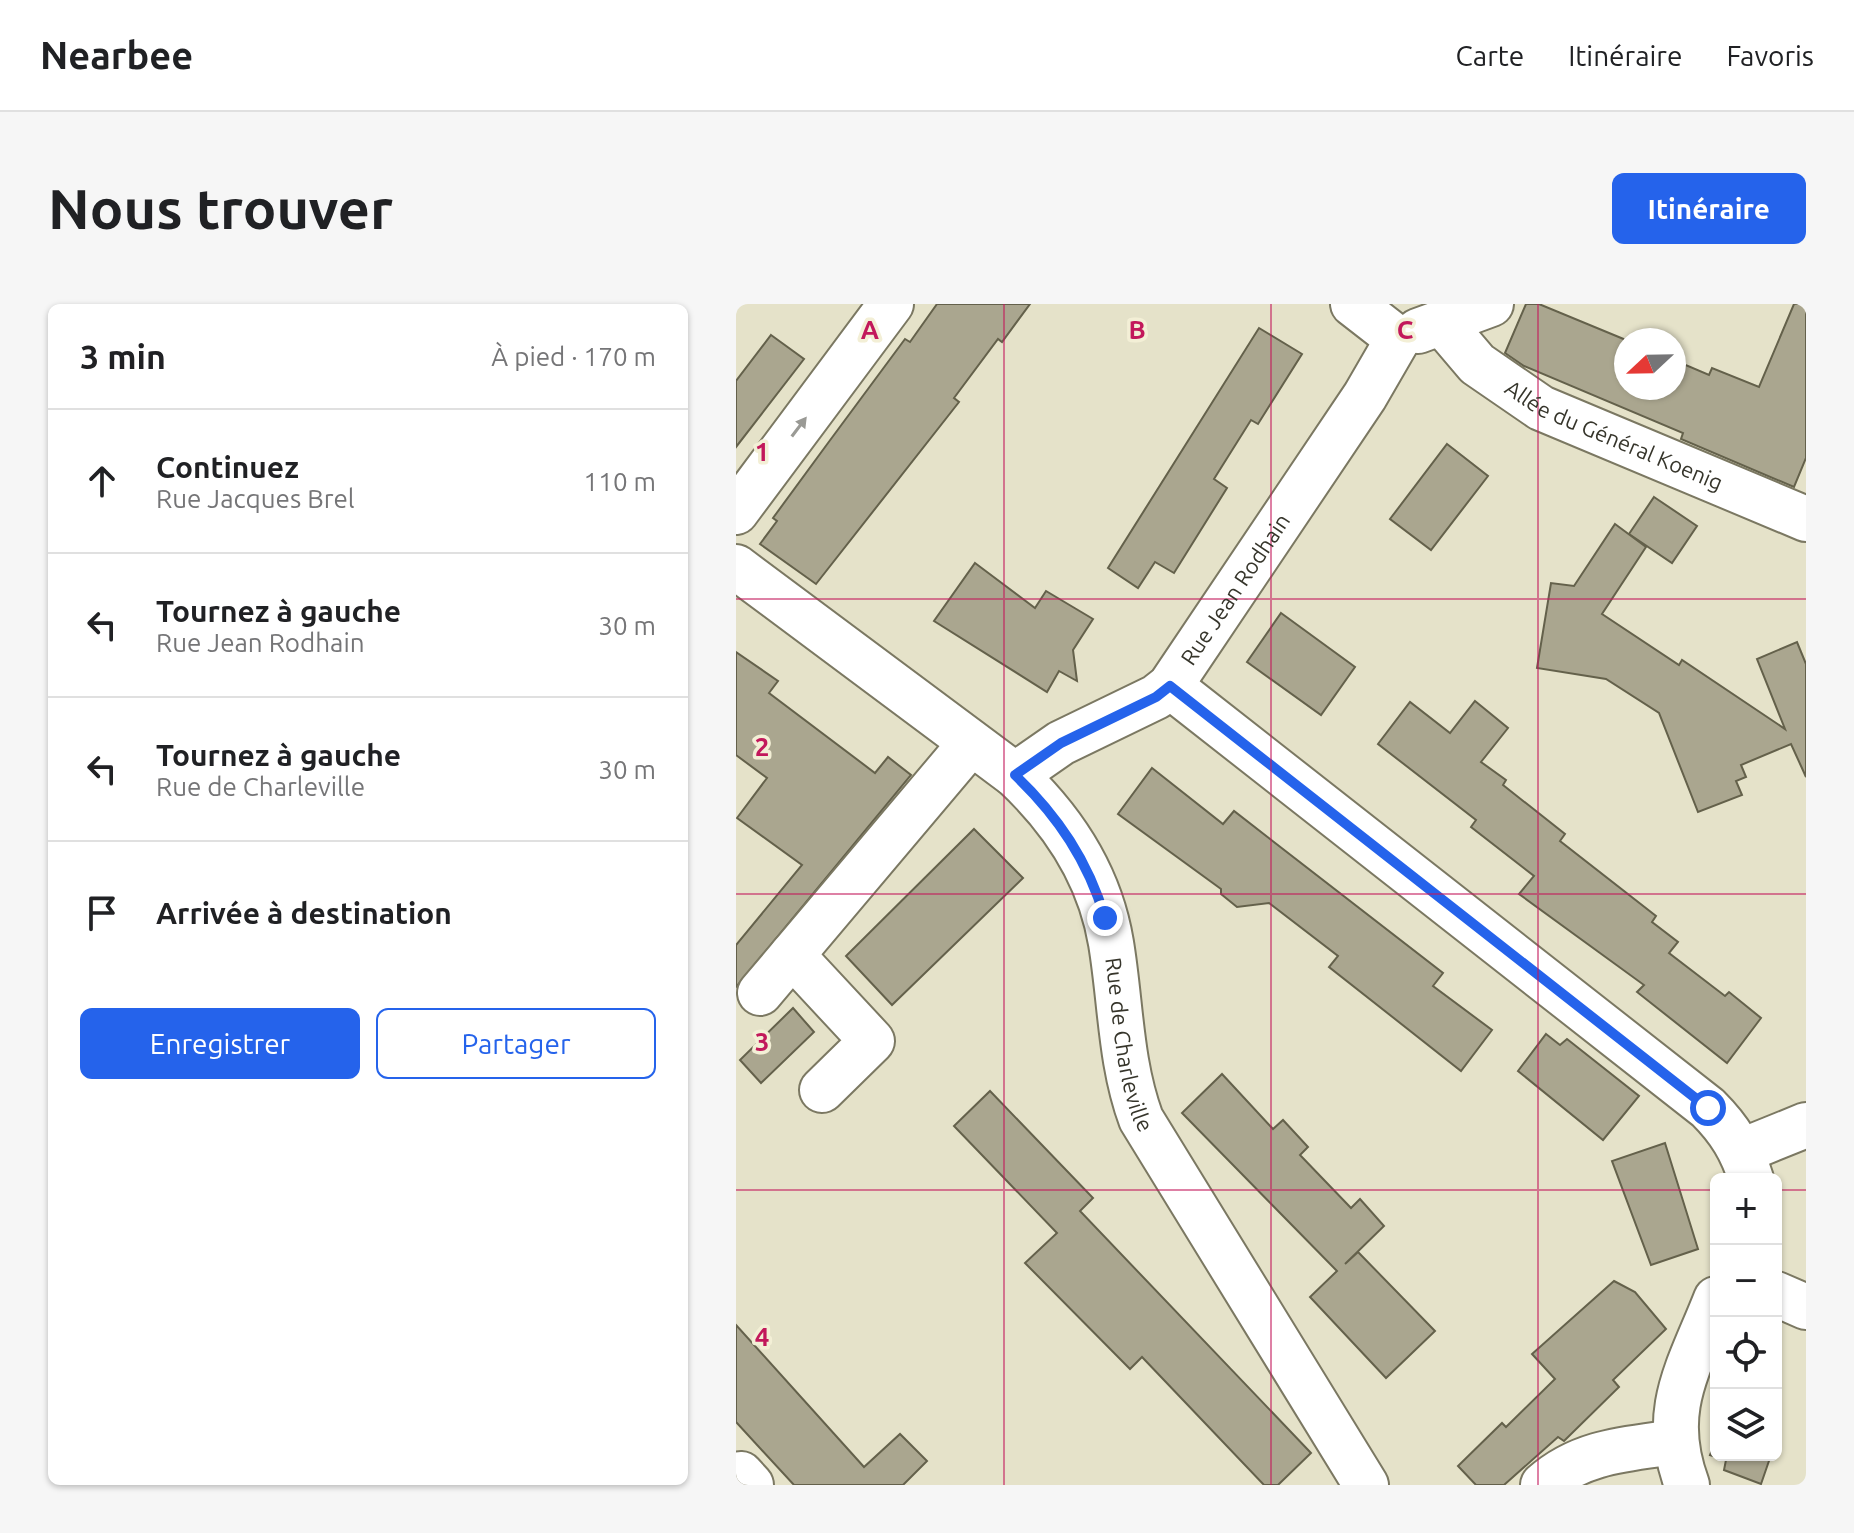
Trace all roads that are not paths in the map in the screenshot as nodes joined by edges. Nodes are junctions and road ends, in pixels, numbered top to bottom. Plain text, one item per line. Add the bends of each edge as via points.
1 (891, 304) edge
2 (1353, 304) edge
3 (1491, 304) edge
4 (1443, 324) junction
5 (1398, 339) junction
6 (736, 512) edge
7 (1806, 519) edge
8 (736, 567) edge
9 (1170, 686) junction
10 (971, 743) junction
11 (1015, 775) junction
12 (792, 955) junction
13 (760, 993) dead end
14 (822, 1090) dead end
15 (1806, 1125) edge
16 (1747, 1165) edge
17 (1782, 1297) edge
18 (1806, 1307) edge
19 (1710, 1315) edge
20 (1675, 1442) junction
21 (1366, 1485) edge
22 (1543, 1485) edge
23 (1687, 1485) edge

6 -> 1 street
2 - 5 street
3 - 4 street
4 - 5 street
4 - 7 street, Allée du Général Koenig via 1477,364 1541,408
5 - 9 street, Rue Jean Rodhain
8 - 10 street, Rue de Charleville
9 - 11 street, Rue Jean Rodhain via 1061,743
9 - 16 street via 1708,1108 1727,1126
10 - 11 street, Rue de Charleville
10 - 12 street
11 - 21 street, Rue de Charleville via 1072,841 1098,893 1111,944 1126,1070 1141,1119
12 - 13 street
12 - 14 street via 872,1041
15 - 16 street
17 - 18 street
19 - 20 street via 1676,1403
20 - 22 street via 1586,1457
20 - 23 street

